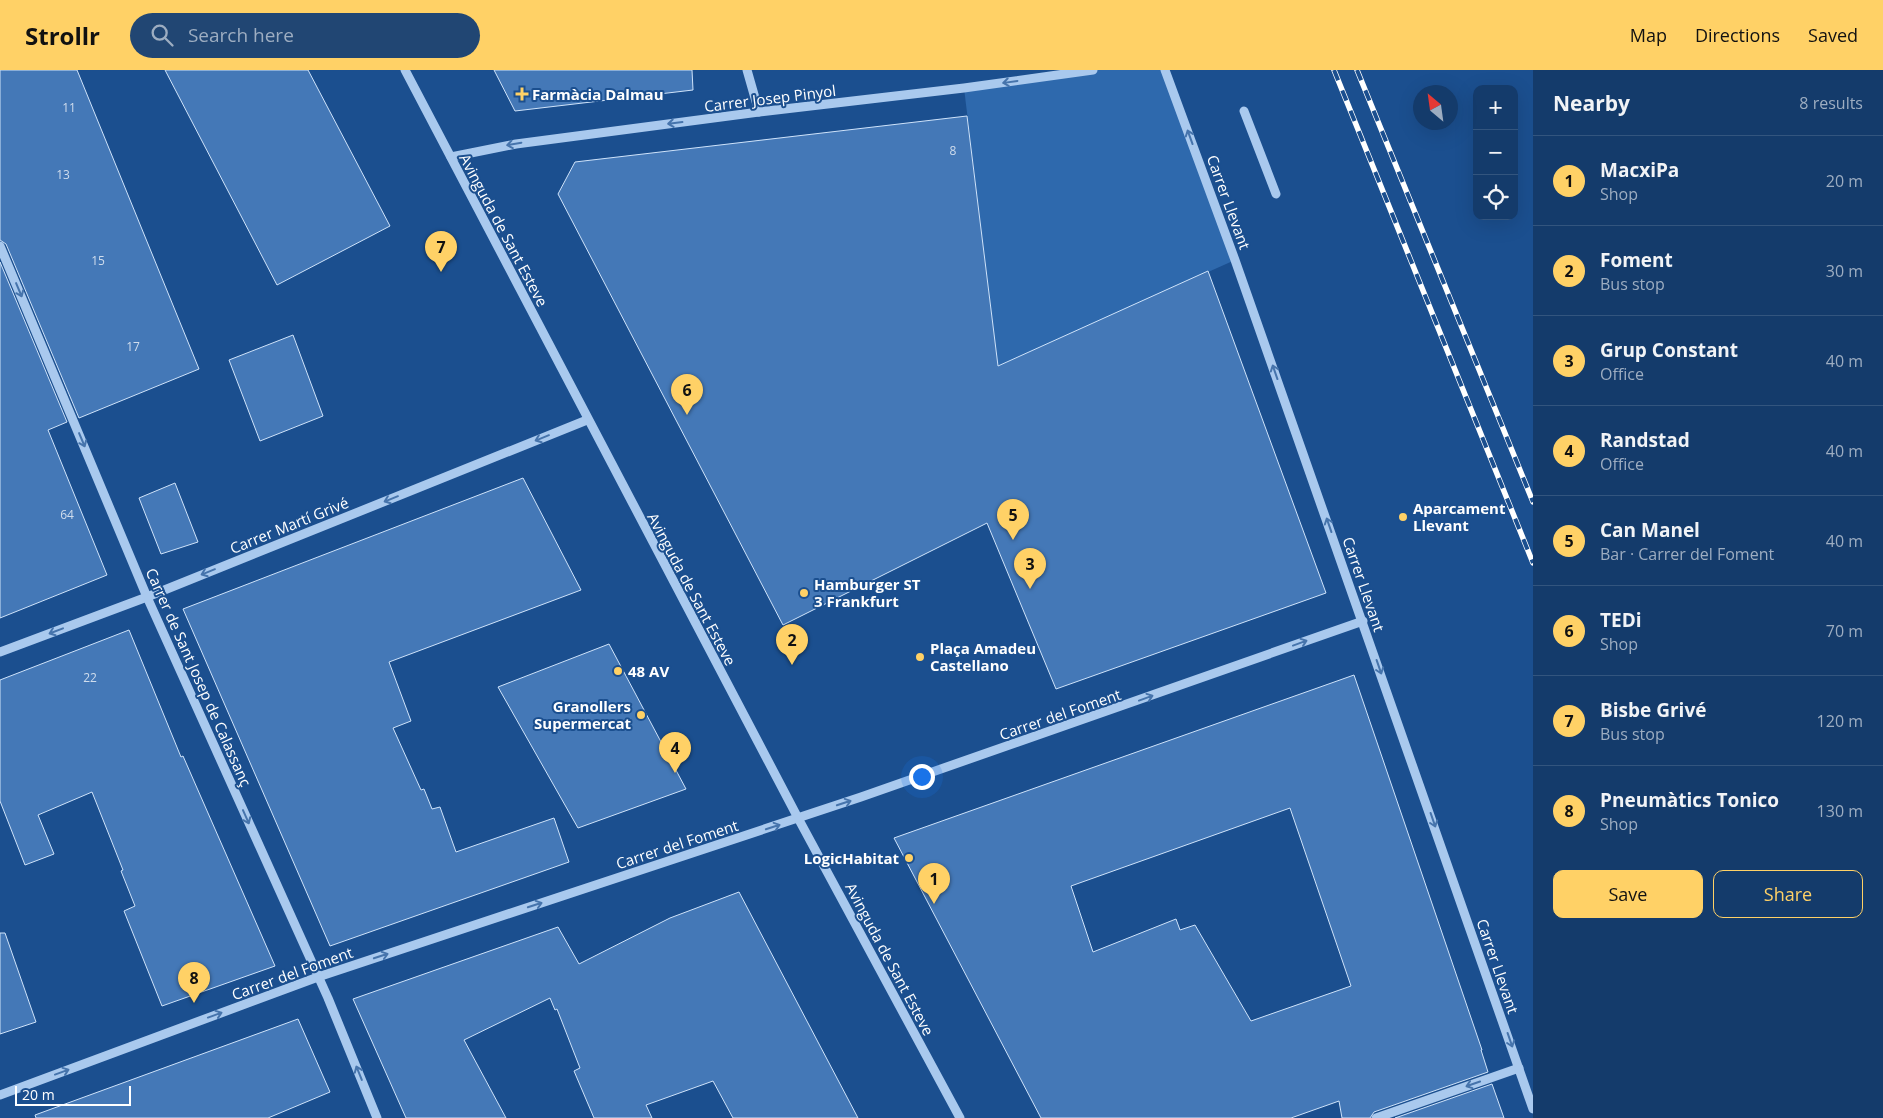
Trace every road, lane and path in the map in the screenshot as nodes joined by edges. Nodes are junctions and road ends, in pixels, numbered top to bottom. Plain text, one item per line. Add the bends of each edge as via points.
1 (404, 70) edge
2 (746, 70) edge
3 (1093, 70) edge
4 (1165, 70) edge
5 (1244, 111) dead end
6 (759, 112) junction
7 (451, 157) junction
8 (1276, 194) dead end
9 (0, 246) edge
10 (587, 420) junction
11 (147, 596) junction
12 (1363, 621) junction
13 (0, 652) edge
14 (798, 818) junction
15 (318, 977) junction
16 (1520, 1068) junction
17 (0, 1094) edge
18 (1533, 1109) edge
19 (377, 1118) edge
20 (960, 1118) edge
21 (1376, 1118) edge

1 - 7 street, Avinguda de Sant Esteve
2 - 6 street
3 -> 6 street, Carrer Josep Pinyol
12 -> 4 street, Carrer Llevant
5 - 8 street
6 -> 7 street, Carrer Josep Pinyol via 516,144
7 - 10 street, Avinguda de Sant Esteve
9 -> 11 street, Carrer de Sant Josep de Calassanç
10 -> 11 street, Carrer Martí Grivé
10 - 14 street, Avinguda de Sant Esteve
11 -> 13 street, Carrer Martí Grivé
11 -> 15 street, Carrer de Sant Josep de Calassanç
14 -> 12 street, Carrer del Foment via 1064,728
12 -> 16 street, Carrer Llevant
15 -> 14 street, Carrer del Foment
14 - 20 street, Avinguda de Sant Esteve
17 -> 15 street, Carrer del Foment
19 -> 15 street, Carrer de Sant Josep de Calassanç
16 - 18 street, Carrer Llevant
16 -> 21 street

